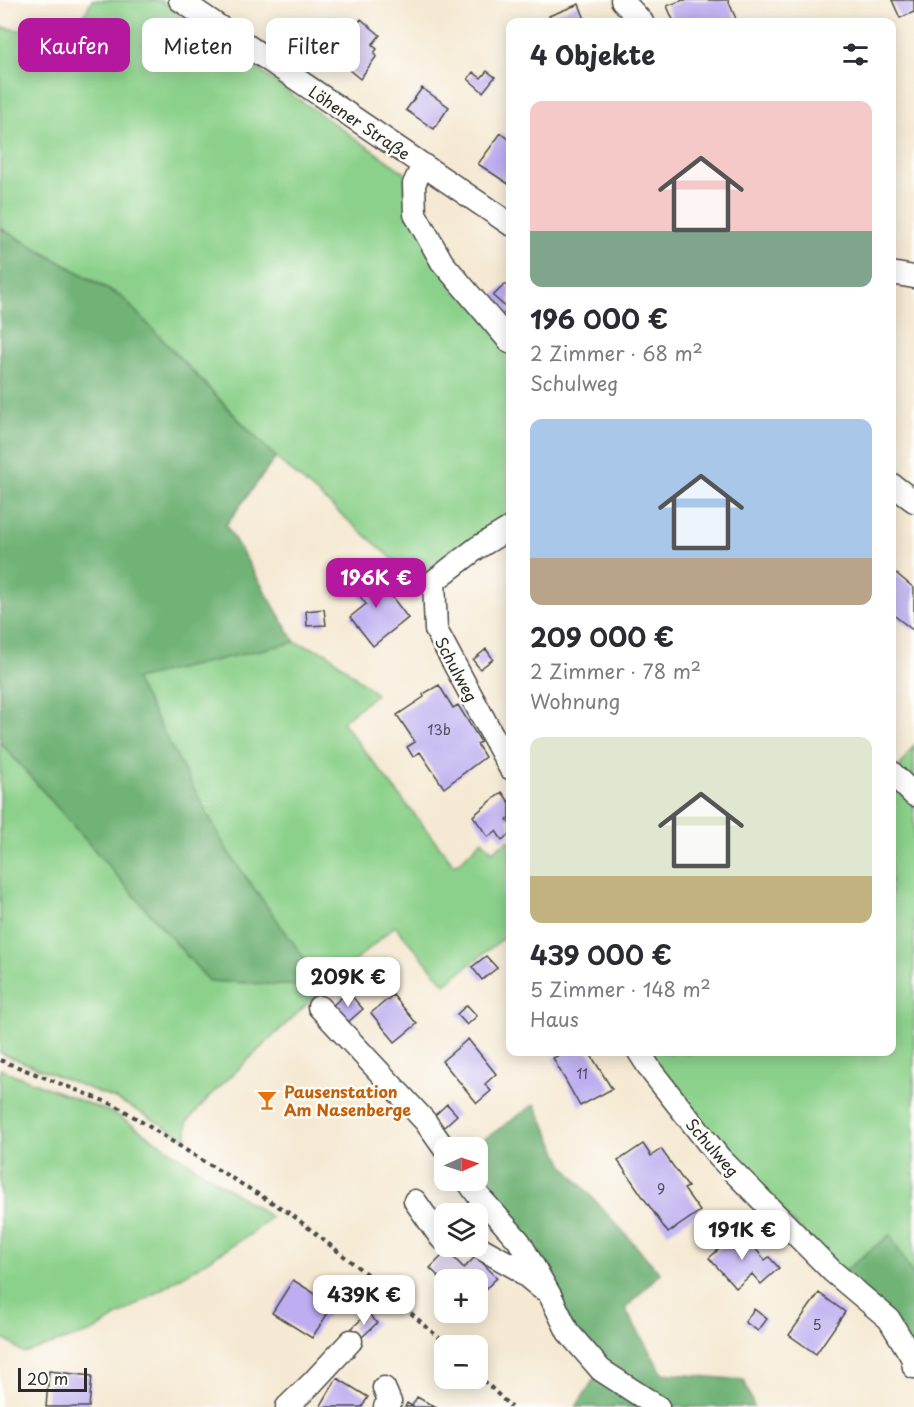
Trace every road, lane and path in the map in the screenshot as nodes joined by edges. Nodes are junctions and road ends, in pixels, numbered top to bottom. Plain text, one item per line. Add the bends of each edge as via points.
1 (180, 0) edge
2 (622, 0) edge
3 (638, 18) edge
4 (423, 165) junction
5 (506, 221) edge
6 (896, 274) edge
7 (914, 277) edge
8 (506, 337) edge
9 (896, 488) edge
10 (914, 501) edge
11 (506, 530) edge
12 (506, 761) edge
13 (896, 777) edge
14 (914, 795) edge
15 (319, 1007) dead end
16 (642, 1056) edge
17 (0, 1060) edge
18 (436, 1137) edge
19 (475, 1191) edge
20 (415, 1201) dead end
21 (434, 1228) edge
22 (488, 1252) edge
23 (551, 1296) junction
24 (436, 1335) edge
25 (351, 1341) dead end
26 (914, 1367) edge
27 (488, 1385) edge
28 (287, 1407) edge
29 (511, 1407) edge
30 (658, 1407) edge

1 - 4 street, Löhener Straße
2 - 3 street
4 - 5 street, Löhener Straße
4 - 8 street via 414,184 415,214 442,262
6 - 7 street
9 - 10 street
11 - 12 street, Schulweg via 434,581 436,630
13 - 14 street
15 - 18 street
16 - 26 street, Schulweg via 719,1156 832,1271 889,1319
17 - 24 path via 117,1106 291,1214
19 - 23 street via 519,1241
20 - 21 street
22 - 23 street via 518,1269
23 - 30 street via 568,1332 600,1370
25 - 28 street
27 - 29 path

